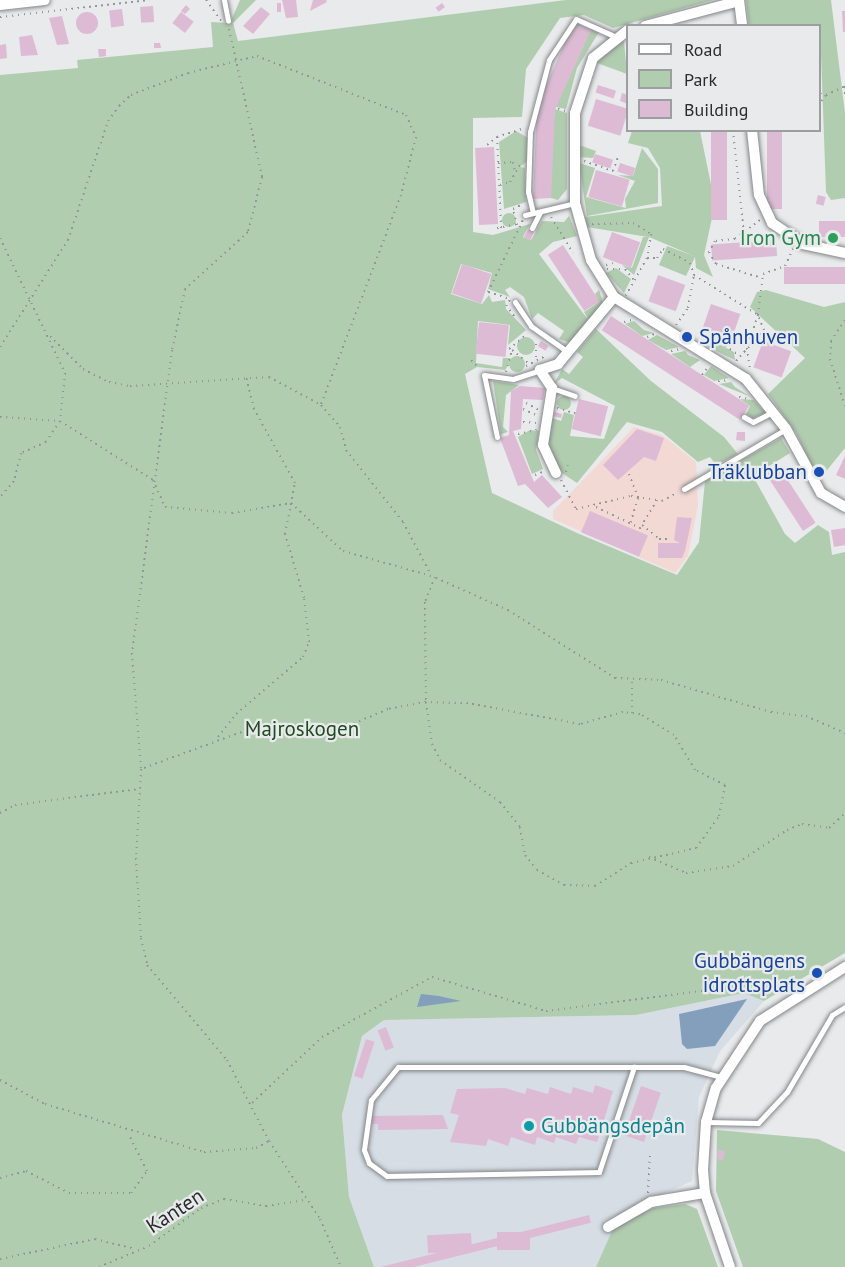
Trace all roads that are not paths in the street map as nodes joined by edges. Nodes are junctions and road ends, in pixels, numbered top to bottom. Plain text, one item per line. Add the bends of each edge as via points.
1 (45, 0) edge
2 (224, 0) edge
3 (739, 1) edge
4 (0, 5) edge
5 (228, 21) road end
6 (653, 24) edge
7 (742, 24) edge
8 (626, 30) edge
9 (614, 36) junction
10 (752, 132) edge
11 (575, 203) junction
12 (537, 212) junction
13 (525, 215) road end
14 (532, 228) dead end
15 (845, 253) edge
16 (619, 296) junction
17 (515, 302) dead end
18 (568, 353) junction
19 (540, 370) junction
20 (552, 388) junction
21 (575, 396) dead end
22 (774, 411) junction
23 (744, 417) dead end
24 (786, 429) junction
25 (497, 436) dead end
26 (556, 473) road end
27 (684, 489) road end
28 (845, 507) edge
29 (845, 967) edge
30 (845, 1007) edge
31 (634, 1067) junction
32 (721, 1077) junction
33 (706, 1122) junction
34 (705, 1193) junction
35 (608, 1227) dead end
36 (730, 1267) edge

1 - 4 street
2 - 5 lane
3 - 6 street
3 - 7 street
8 - 9 street
9 - 11 street via 593,58 578,94 573,141
9 - 12 lane via 580,18 572,22 549,60 530,132 531,203
10 - 15 street via 766,215 795,241
11 - 12 lane
11 - 16 street via 591,260
12 - 13 lane
12 - 14 lane
16 - 18 street
16 - 22 street via 731,369
17 - 18 lane via 531,326
18 - 19 street via 558,364
19 - 20 street
19 - 25 lane via 513,379 484,375
20 - 21 lane
20 - 26 street via 546,456
22 - 23 lane via 753,422
22 - 24 street
24 - 27 lane
24 - 28 street via 815,485
29 - 32 street via 759,1021
30 - 33 lane via 832,1015 787,1092 758,1123 741,1126
31 - 31 lane via 398,1068 371,1100 364,1150 369,1163 387,1176 599,1172
31 - 32 lane via 684,1067
32 - 33 street
33 - 34 street
34 - 35 street via 651,1202
34 - 36 street

